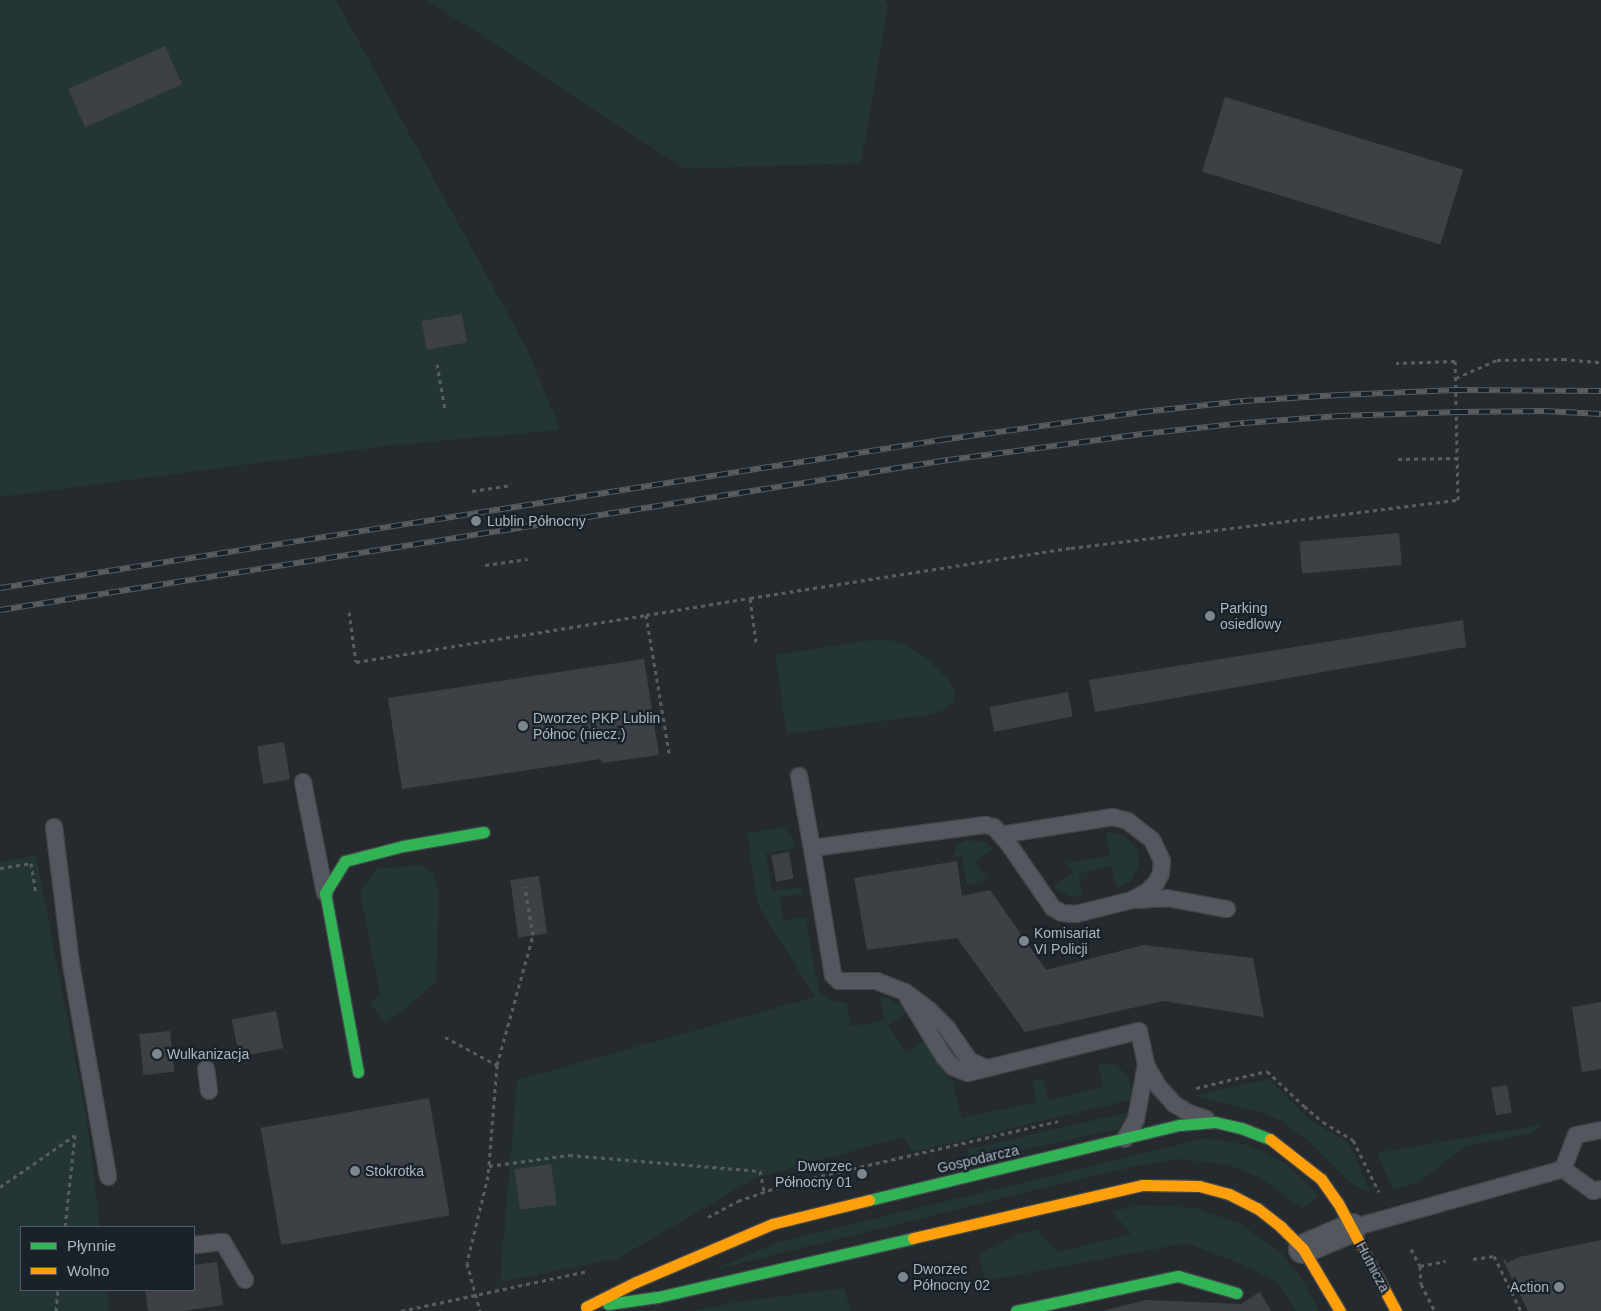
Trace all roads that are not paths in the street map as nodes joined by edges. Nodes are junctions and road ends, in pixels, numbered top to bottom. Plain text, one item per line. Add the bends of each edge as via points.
1 (799, 776) dead end
2 (303, 782) dead end
3 (54, 827) dead end
4 (484, 832) dead end
5 (1001, 835) junction
6 (812, 848) junction
7 (325, 894) junction
8 (1132, 900) junction
9 (1227, 909) dead end
10 (905, 992) junction
11 (1146, 1065) junction
12 (986, 1068) junction
13 (206, 1069) dead end
14 (358, 1072) dead end
15 (209, 1091) dead end
16 (1215, 1122) junction
17 (1601, 1130) edge
18 (1125, 1139) junction
19 (1563, 1169) junction
20 (108, 1177) dead end
21 (1601, 1189) edge
22 (1352, 1228) junction
23 (195, 1244) edge
24 (1303, 1249) junction
25 (246, 1280) dead end
26 (1237, 1293) dead end
27 (1016, 1311) edge
28 (1340, 1311) edge
29 (1396, 1311) edge

1 - 6 lane
2 - 7 lane
3 - 20 lane via 71,964
4 - 7 street via 403,846 345,861
5 - 6 lane via 994,827 985,825
5 - 8 lane via 1054,908 1062,913 1076,914
5 - 8 lane via 1113,817 1128,821 1152,840 1162,861 1156,883
6 - 10 lane via 833,975 839,981 877,981
7 - 14 street
8 - 9 lane via 1167,898
10 - 12 lane via 948,1028 970,1061
10 - 12 lane via 953,1067 968,1073
11 - 12 lane via 1139,1031
11 - 16 lane via 1174,1104
11 - 18 lane via 1136,1119
13 - 15 lane
16 - 18 street, Gospodarcza via 1180,1125
16 - 22 street, Gospodarcza via 1266,1136 1296,1156 1321,1179
17 - 19 lane via 1576,1135
18 - 24 street, Gospodarcza via 772,1224 582,1308 668,1295 1143,1185 1199,1186 1229,1194 1282,1226
19 - 21 lane via 1593,1191
19 - 22 lane
22 - 24 street, Hutnicza
22 - 29 street, Hutnicza
23 - 25 lane via 223,1242
24 - 28 street
26 - 27 street via 1178,1276

